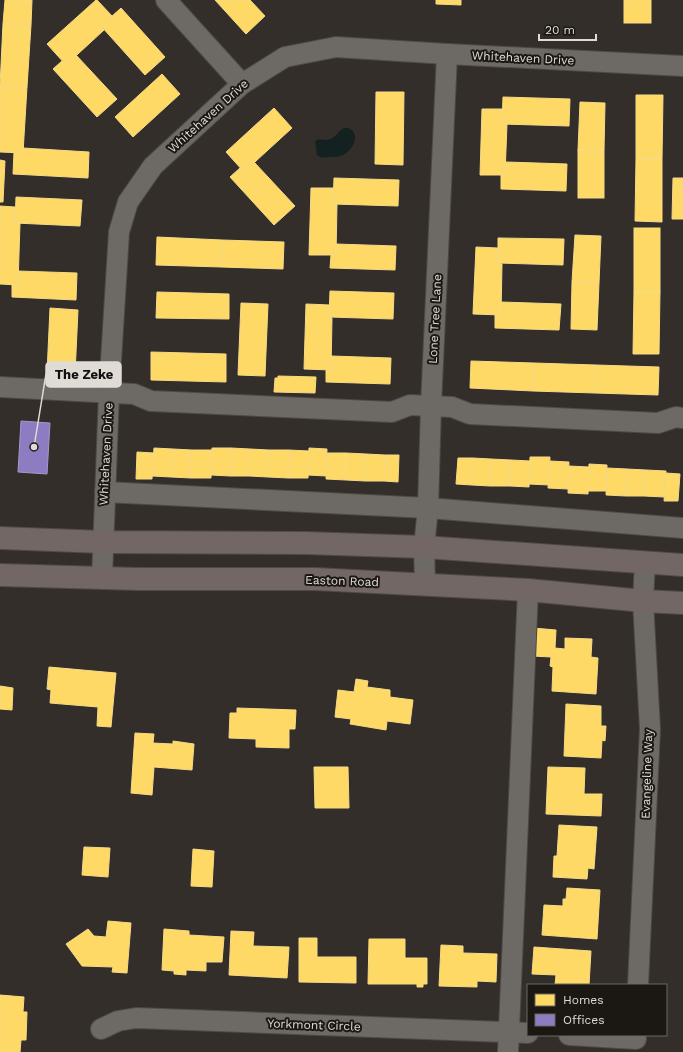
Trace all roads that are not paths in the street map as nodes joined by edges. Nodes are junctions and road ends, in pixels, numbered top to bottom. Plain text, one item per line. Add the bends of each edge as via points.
1 (166, 0) edge
2 (447, 54) junction
3 (683, 66) edge
4 (242, 84) junction
5 (0, 387) edge
6 (109, 393) junction
7 (431, 406) junction
8 (683, 418) edge
9 (104, 492) junction
10 (428, 508) junction
11 (683, 528) edge
12 (0, 538) edge
13 (103, 542) junction
14 (424, 547) junction
15 (645, 562) junction
16 (683, 564) edge
17 (0, 575) edge
18 (102, 578) junction
19 (425, 584) junction
20 (528, 590) junction
21 (643, 601) junction
22 (683, 603) edge
23 (638, 984) edge
24 (101, 1029) dead end
25 (508, 1031) junction
26 (527, 1033) edge
27 (579, 1036) edge
28 (636, 1042) edge
29 (508, 1052) edge

1 - 4 street
2 - 3 street, Whitehaven Drive
2 - 4 street, Whitehaven Drive via 336,47 285,57
2 - 7 street, Lone Tree Lane
4 - 6 street, Whitehaven Drive via 153,166 128,202 119,232
5 - 6 street
6 - 7 street via 134,394 151,401 392,412 410,405
6 - 9 street, Whitehaven Drive
7 - 8 street via 452,407 470,414 658,423 676,417
7 - 10 street, Lone Tree Lane
9 - 10 street
9 - 13 street, Whitehaven Drive
10 - 11 street
10 - 14 street, Lone Tree Lane
12 - 13 main road
13 - 14 main road via 306,543
13 - 18 street, Whitehaven Drive
14 - 15 main road
14 - 19 street, Lone Tree Lane
15 - 16 main road
15 - 21 street, Evangeline Way
17 - 18 main road, Easton Road
18 - 19 main road, Easton Road via 315,579
19 - 20 main road, Easton Road
20 - 21 main road, Easton Road
20 - 25 street
21 - 22 main road, Easton Road
21 - 23 street, Evangeline Way via 650,729
24 - 25 street, Yorkmont Circle via 118,1021 136,1018
25 - 26 street, Yorkmont Circle
25 - 29 street
27 - 28 street

